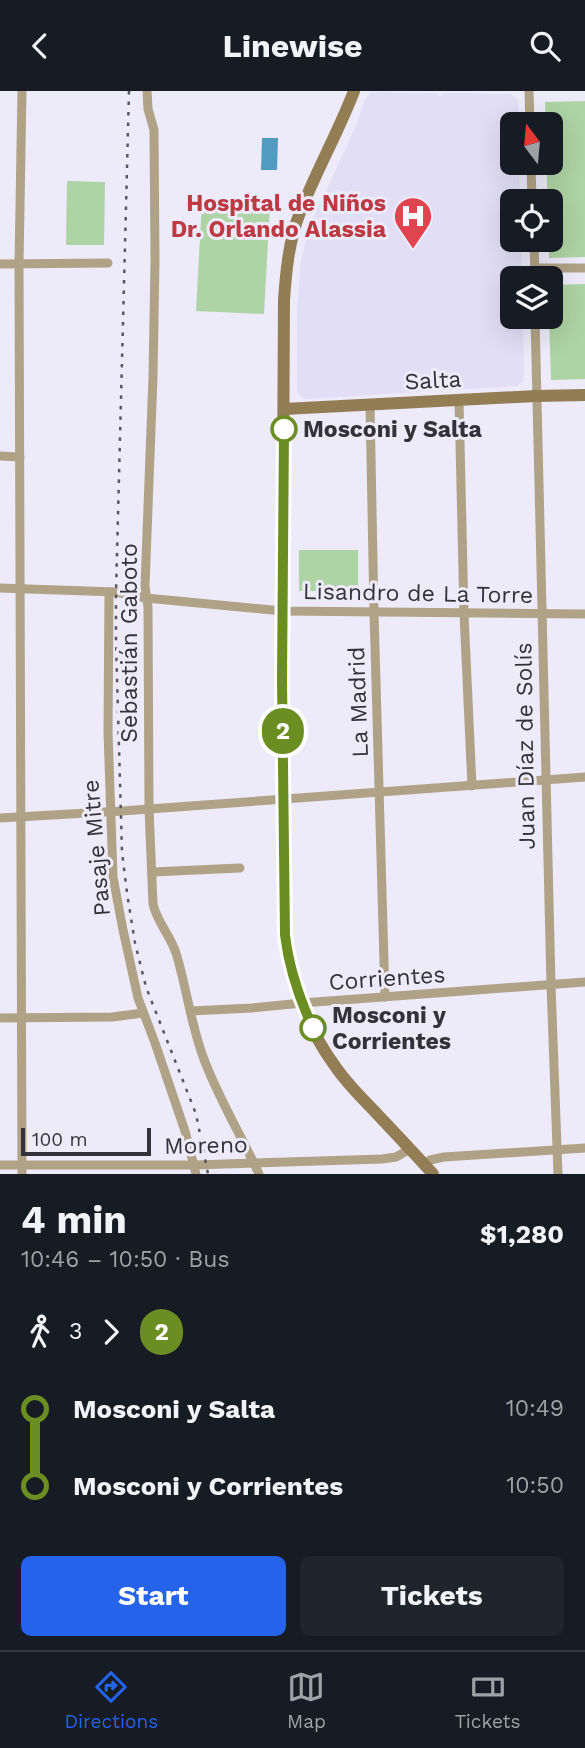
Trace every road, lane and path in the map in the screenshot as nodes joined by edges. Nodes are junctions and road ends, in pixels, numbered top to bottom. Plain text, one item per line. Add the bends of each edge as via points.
1 (22, 91) edge
2 (146, 91) edge
3 (354, 91) edge
4 (529, 91) edge
5 (530, 112) edge
6 (108, 263) dead end
7 (0, 264) edge
8 (19, 264) junction
9 (585, 268) edge
10 (563, 270) edge
11 (535, 329) edge
12 (585, 395) edge
13 (536, 396) junction
14 (459, 400) junction
15 (370, 405) junction
16 (284, 409) junction
17 (0, 456) edge
18 (20, 457) junction
19 (0, 588) edge
20 (21, 589) junction
21 (110, 592) junction
22 (146, 598) junction
23 (283, 611) junction
24 (374, 613) junction
25 (464, 614) junction
26 (541, 614) junction
27 (585, 614) edge
28 (585, 777) edge
29 (545, 779) junction
30 (472, 786) junction
31 (380, 792) junction
32 (284, 799) junction
33 (149, 809) junction
34 (110, 811) junction
35 (21, 816) junction
36 (0, 818) edge
37 (240, 868) dead end
38 (152, 872) junction
39 (585, 982) edge
40 (551, 985) junction
41 (385, 997) junction
42 (302, 1003) junction
43 (191, 1011) junction
44 (143, 1013) junction
45 (0, 1018) edge
46 (23, 1018) junction
47 (585, 1148) edge
48 (410, 1149) junction
49 (557, 1150) junction
50 (254, 1164) junction
51 (0, 1165) edge
52 (429, 1169) edge
53 (22, 1170) edge
54 (120, 1170) edge
55 (195, 1170) edge
56 (259, 1174) edge
57 (558, 1174) edge

1 - 8 street
2 - 22 street, Sebastián Gaboto via 154,130 155,205
3 - 16 street via 298,216 290,245 284,300
4 - 5 street
6 - 8 street
7 - 8 street
8 - 18 street
9 - 10 street
11 - 13 street, Juan Díaz de Solís
12 - 13 street, Salta
13 - 14 street, Salta
13 - 26 street, Juan Díaz de Solís
14 - 15 street, Salta
14 - 25 street
15 - 16 street, Salta
15 - 24 street, La Madrid
16 - 23 street
17 - 18 street
18 - 20 street
19 - 20 street, Lisandro de La Torre
20 - 21 street, Lisandro de La Torre
20 - 35 street
21 - 22 street, Lisandro de La Torre
21 - 34 street, Pasaje Mitre
22 - 23 street, Lisandro de La Torre
22 - 33 street, Sebastián Gaboto
23 - 24 street, Lisandro de La Torre
23 - 32 street
24 - 25 street, Lisandro de La Torre
24 - 31 street, La Madrid
25 - 26 street, Lisandro de La Torre
25 - 30 street
26 - 27 street, Lisandro de La Torre
26 - 29 street, Juan Díaz de Solís
28 - 29 street
29 - 30 street
29 - 40 street, Juan Díaz de Solís
30 - 31 street
31 - 32 street
31 - 41 street, La Madrid
32 - 33 street
32 - 42 street via 285,935
33 - 34 street
33 - 38 street, Sebastián Gaboto
34 - 35 street
34 - 44 street, Pasaje Mitre via 116,897
35 - 36 street
35 - 46 street
37 - 38 street
38 - 43 street, Sebastián Gaboto via 156,915 169,935
39 - 40 street, Corrientes
40 - 41 street, Corrientes
40 - 49 street, Juan Díaz de Solís
41 - 42 street, Corrientes
42 - 43 street, Corrientes
42 - 48 street via 335,1066
43 - 50 street, Sebastián Gaboto via 216,1090
44 - 46 street
44 - 55 street, Pasaje Mitre
45 - 46 street
46 - 53 street
47 - 49 street
48 - 50 street, Moreno via 382,1159
48 - 52 street
49 - 52 street via 444,1157 430,1160
49 - 57 street, Juan Díaz de Solís
50 - 55 street, Moreno
50 - 56 street, Sebastián Gaboto
51 - 53 street, Moreno
53 - 54 street, Moreno
54 - 55 street, Moreno

